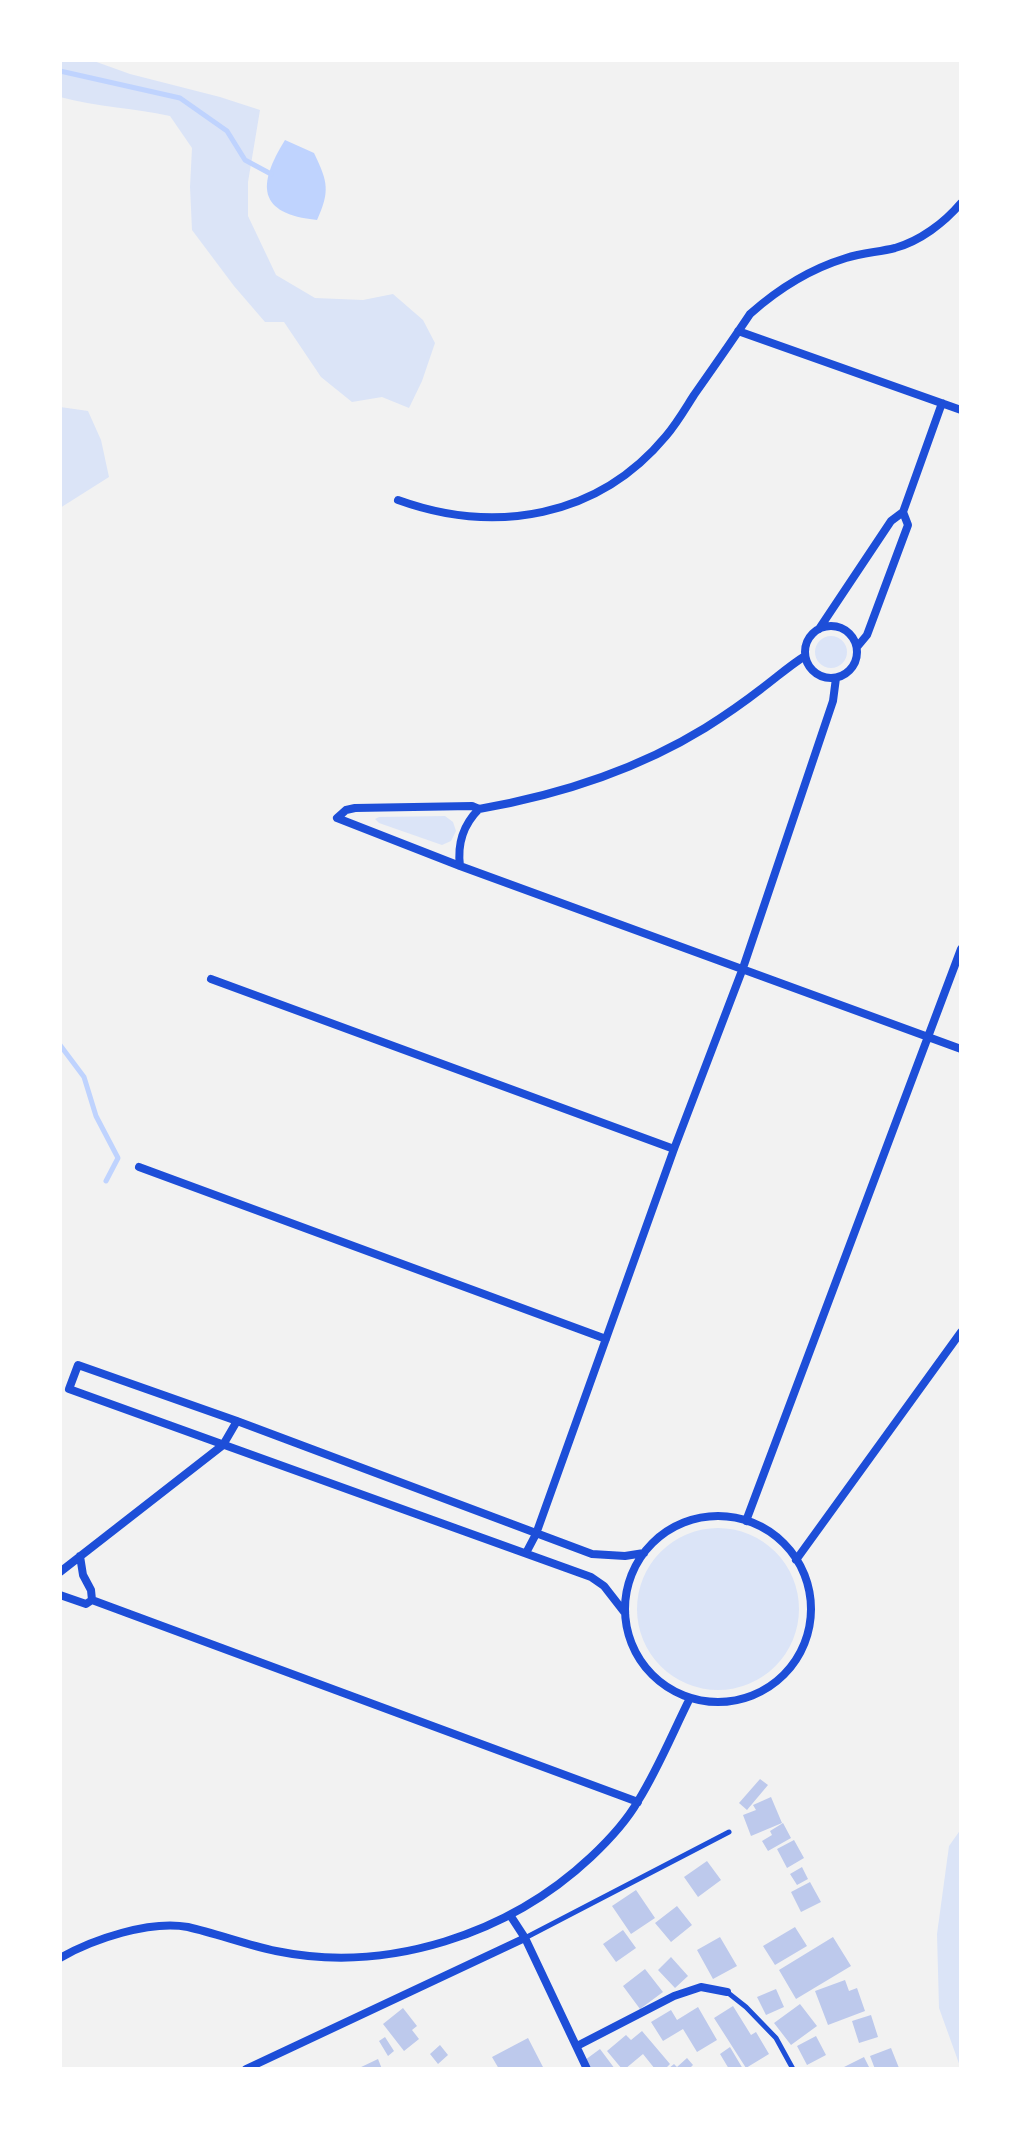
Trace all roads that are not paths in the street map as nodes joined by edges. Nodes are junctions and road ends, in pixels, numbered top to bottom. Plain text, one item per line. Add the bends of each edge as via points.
1 (961, 203) edge
2 (738, 331) junction
3 (942, 403) junction
4 (961, 410) edge
5 (398, 500) dead end
6 (903, 512) junction
7 (819, 629) junction
8 (857, 647) junction
9 (805, 656) junction
10 (836, 678) junction
11 (479, 809) junction
12 (460, 866) junction
13 (961, 949) edge
14 (743, 968) junction
15 (211, 979) dead end
16 (929, 1037) junction
17 (961, 1049) edge
18 (674, 1149) junction
19 (139, 1167) dead end
20 (961, 1332) edge
21 (606, 1339) junction
22 (237, 1421) junction
23 (223, 1445) junction
24 (746, 1521) junction
25 (536, 1534) junction
26 (526, 1553) junction
27 (644, 1553) junction
28 (80, 1556) junction
29 (796, 1560) junction
30 (60, 1572) edge
31 (60, 1595) edge
32 (92, 1600) junction
33 (625, 1613) junction
34 (690, 1698) junction
35 (638, 1802) junction
36 (729, 1832) dead end
37 (510, 1915) junction
38 (525, 1938) junction
39 (60, 1958) edge
40 (727, 1992) joint
41 (577, 2046) junction
42 (246, 2069) edge
43 (587, 2069) edge
44 (793, 2069) edge

1 - 2 street via 911,242 846,258 803,276 766,300
2 - 3 street
2 - 5 street via 665,437 631,470 589,495 543,512 495,518 445,514
3 - 4 street
3 - 6 street
6 - 7 street via 891,521
6 - 8 street via 908,525 867,635
7 - 8 street via 843,628
7 - 9 street via 808,640
8 - 10 street via 855,663
9 - 10 street via 813,671
9 - 11 street via 703,729 642,762 545,796
10 - 14 street via 833,701
11 - 12 street via 462,833
11 - 12 street via 355,808 337,818
12 - 14 street
13 - 16 street
14 - 16 street
14 - 18 street
15 - 18 street
16 - 17 street
16 - 24 street
18 - 21 street
19 - 21 street
20 - 29 street
21 - 25 street
22 - 23 street
22 - 23 street via 78,1365 69,1389
22 - 25 street
23 - 26 street
23 - 28 street
24 - 27 street via 698,1519 668,1531
24 - 29 street via 775,1536
25 - 26 street
25 - 27 street via 592,1554
26 - 33 street via 591,1577
27 - 33 street via 630,1581
28 - 30 street
28 - 32 street
29 - 34 street via 809,1590 811,1614 807,1638 792,1666 768,1688 738,1700
31 - 32 street via 86,1604
32 - 35 street
33 - 34 street via 640,1659 662,1683
34 - 35 street
35 - 37 street via 579,1868
36 - 38 lane
37 - 38 street
37 - 39 street via 438,1944 365,1956 276,1951 173,1927 114,1935
38 - 41 street
38 - 42 street
40 - 41 street via 701,1987 674,1996
40 - 44 lane via 776,2038
41 - 43 street

